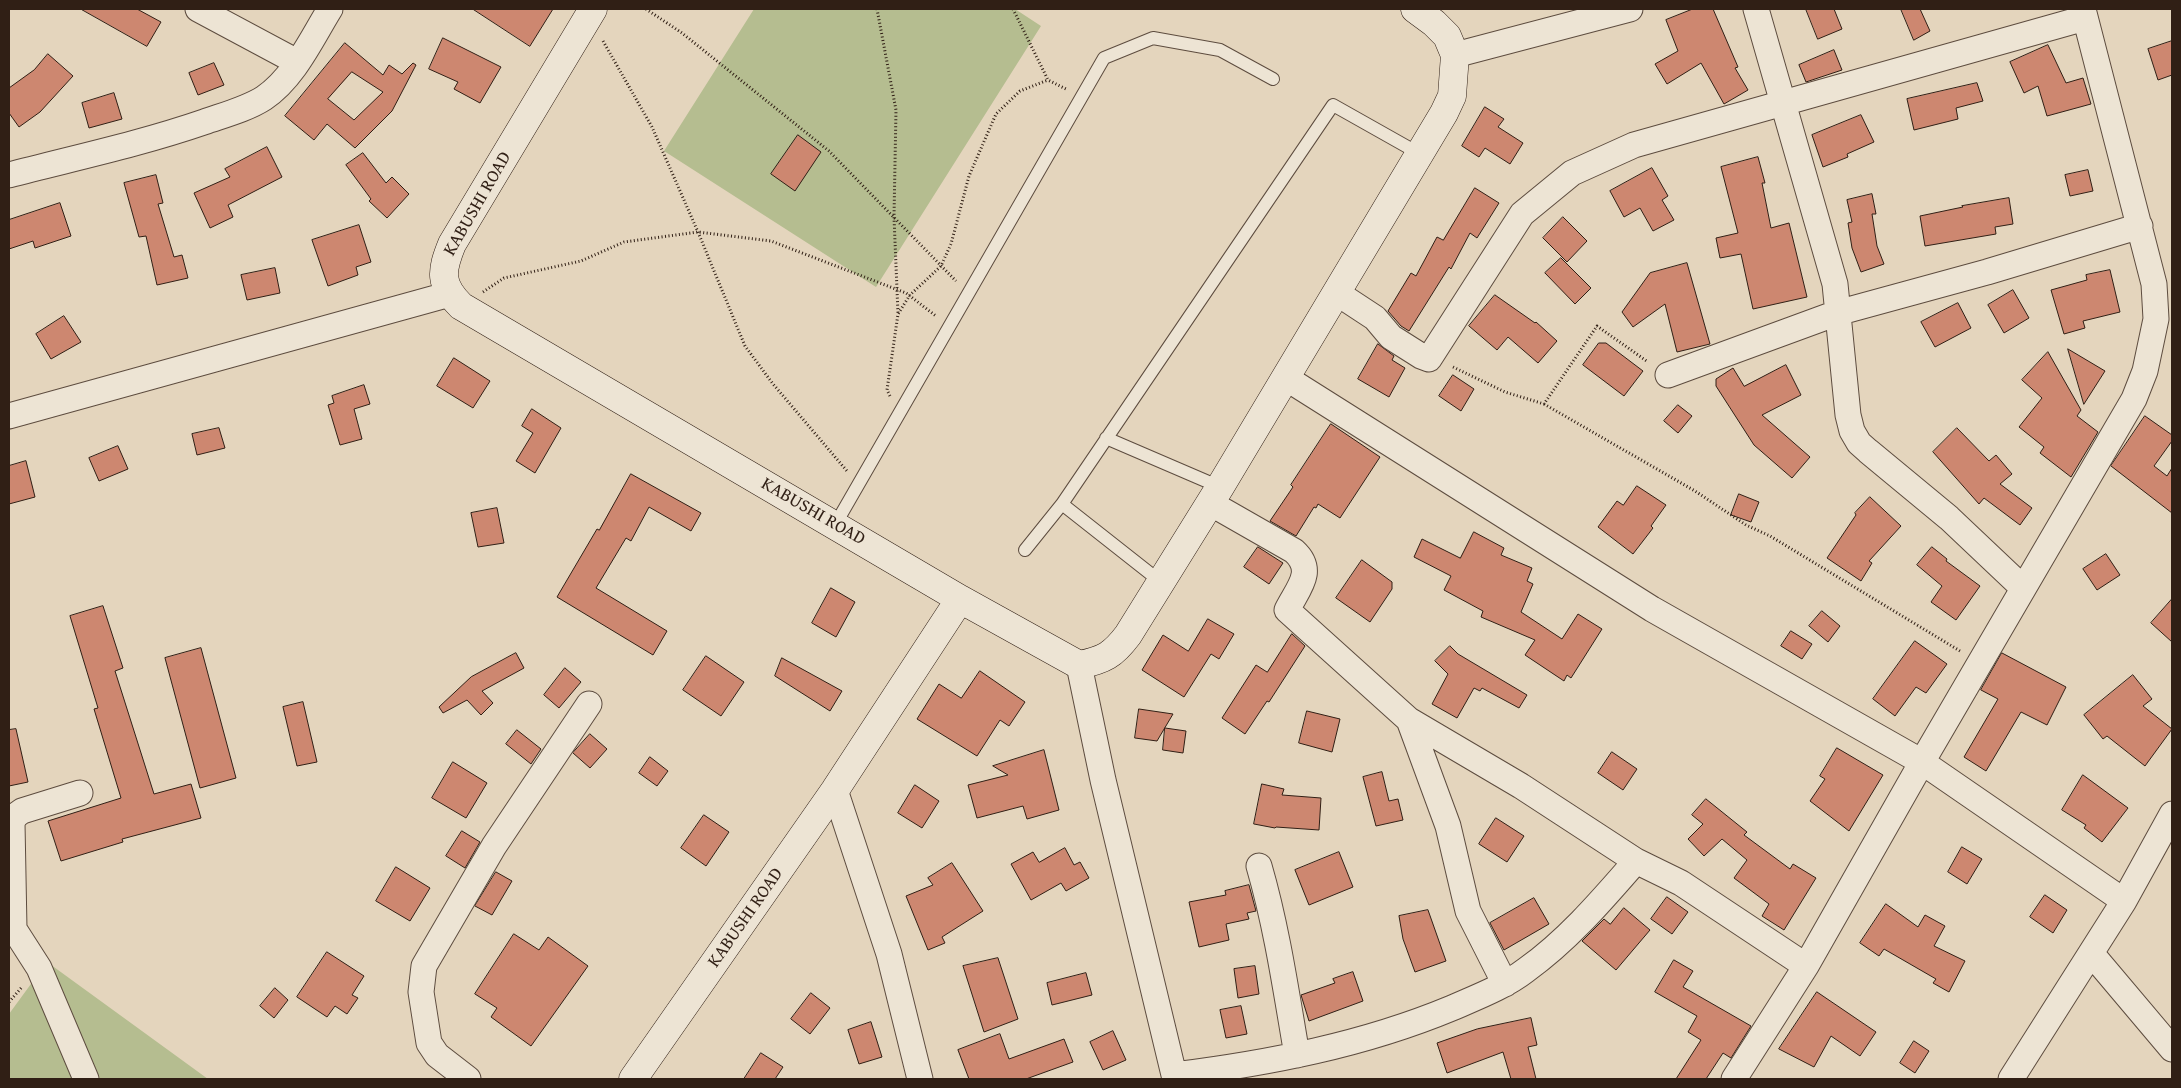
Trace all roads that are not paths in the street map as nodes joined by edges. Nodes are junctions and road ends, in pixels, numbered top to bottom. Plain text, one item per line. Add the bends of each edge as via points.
1 (198, 9) edge
2 (330, 9) edge
3 (1415, 9) edge
4 (1630, 9) edge
5 (1756, 9) edge
6 (590, 14) edge
7 (2084, 14) edge
8 (1455, 55) junction
9 (297, 62) junction
10 (1272, 79) dead end
11 (1782, 103) junction
12 (1420, 154) junction
13 (9, 175) edge
14 (2140, 226) junction
15 (1337, 293) junction
16 (456, 300) junction
17 (1837, 313) junction
18 (1668, 375) road end
19 (1286, 378) junction
20 (9, 416) edge
21 (1106, 438) junction
22 (1215, 495) junction
23 (1062, 504) junction
24 (835, 525) junction
25 (1025, 550) dead end
26 (1161, 582) junction
27 (2023, 588) junction
28 (960, 598) junction
29 (1079, 665) junction
30 (588, 704) dead end
31 (1409, 720) junction
32 (1922, 762) junction
33 (835, 790) junction
34 (80, 793) dead end
35 (2172, 814) edge
36 (1636, 861) junction
37 (1259, 866) dead end
38 (2124, 901) junction
39 (12, 929) edge
40 (2091, 953) junction
41 (1806, 966) junction
42 (1505, 984) junction
43 (2172, 1049) edge
44 (1297, 1055) junction
45 (1174, 1077) edge
46 (86, 1079) edge
47 (468, 1079) edge
48 (633, 1079) edge
49 (920, 1079) edge
50 (1734, 1079) edge
51 (2011, 1079) edge

1 - 9 street
2 - 9 street
3 - 8 main road via 1447,36
4 - 8 street
5 - 11 street
6 - 16 main road, KABUSHI ROAD via 452,244 443,265 444,280
7 - 11 street
7 - 14 street
8 - 12 main road via 1452,96
9 - 13 street via 265,97 242,108 165,135
10 - 24 lane via 1220,50 1153,38 1104,58
11 - 15 street via 1634,145 1572,173 1522,214 1429,358 1391,337 1375,318
11 - 17 street via 1834,284
12 - 15 main road
12 - 21 lane via 1333,105
14 - 17 street
14 - 27 street via 2154,284 2156,319 2145,371 2134,400
15 - 19 main road
16 - 20 street
16 - 24 main road, KABUSHI ROAD
17 - 18 street
17 - 27 street via 1846,401 1852,431 1859,443 1957,524
19 - 22 main road
19 - 32 street via 1644,604
21 - 22 lane
21 - 23 lane
22 - 26 main road
22 - 31 street via 1302,558 1305,574 1287,610
23 - 25 lane
23 - 26 lane
24 - 28 main road, KABUSHI ROAD
26 - 29 main road via 1116,651 1098,661
27 - 32 street
28 - 29 main road
28 - 33 main road, KABUSHI ROAD
29 - 45 street
30 - 47 street via 494,846 424,966 421,992 430,1043 437,1055
31 - 36 street via 1513,781
31 - 42 street via 1448,826 1468,910
32 - 38 street
32 - 41 street
33 - 48 main road, KABUSHI ROAD
33 - 49 street via 888,954
34 - 39 street via 15,816 12,823
35 - 38 street
36 - 41 street via 1681,883
36 - 42 street via 1554,948
37 - 44 street via 1271,906
38 - 40 street
39 - 46 street via 39,968
40 - 43 street
40 - 51 street
41 - 50 street
42 - 44 street via 1373,1037
44 - 45 street

